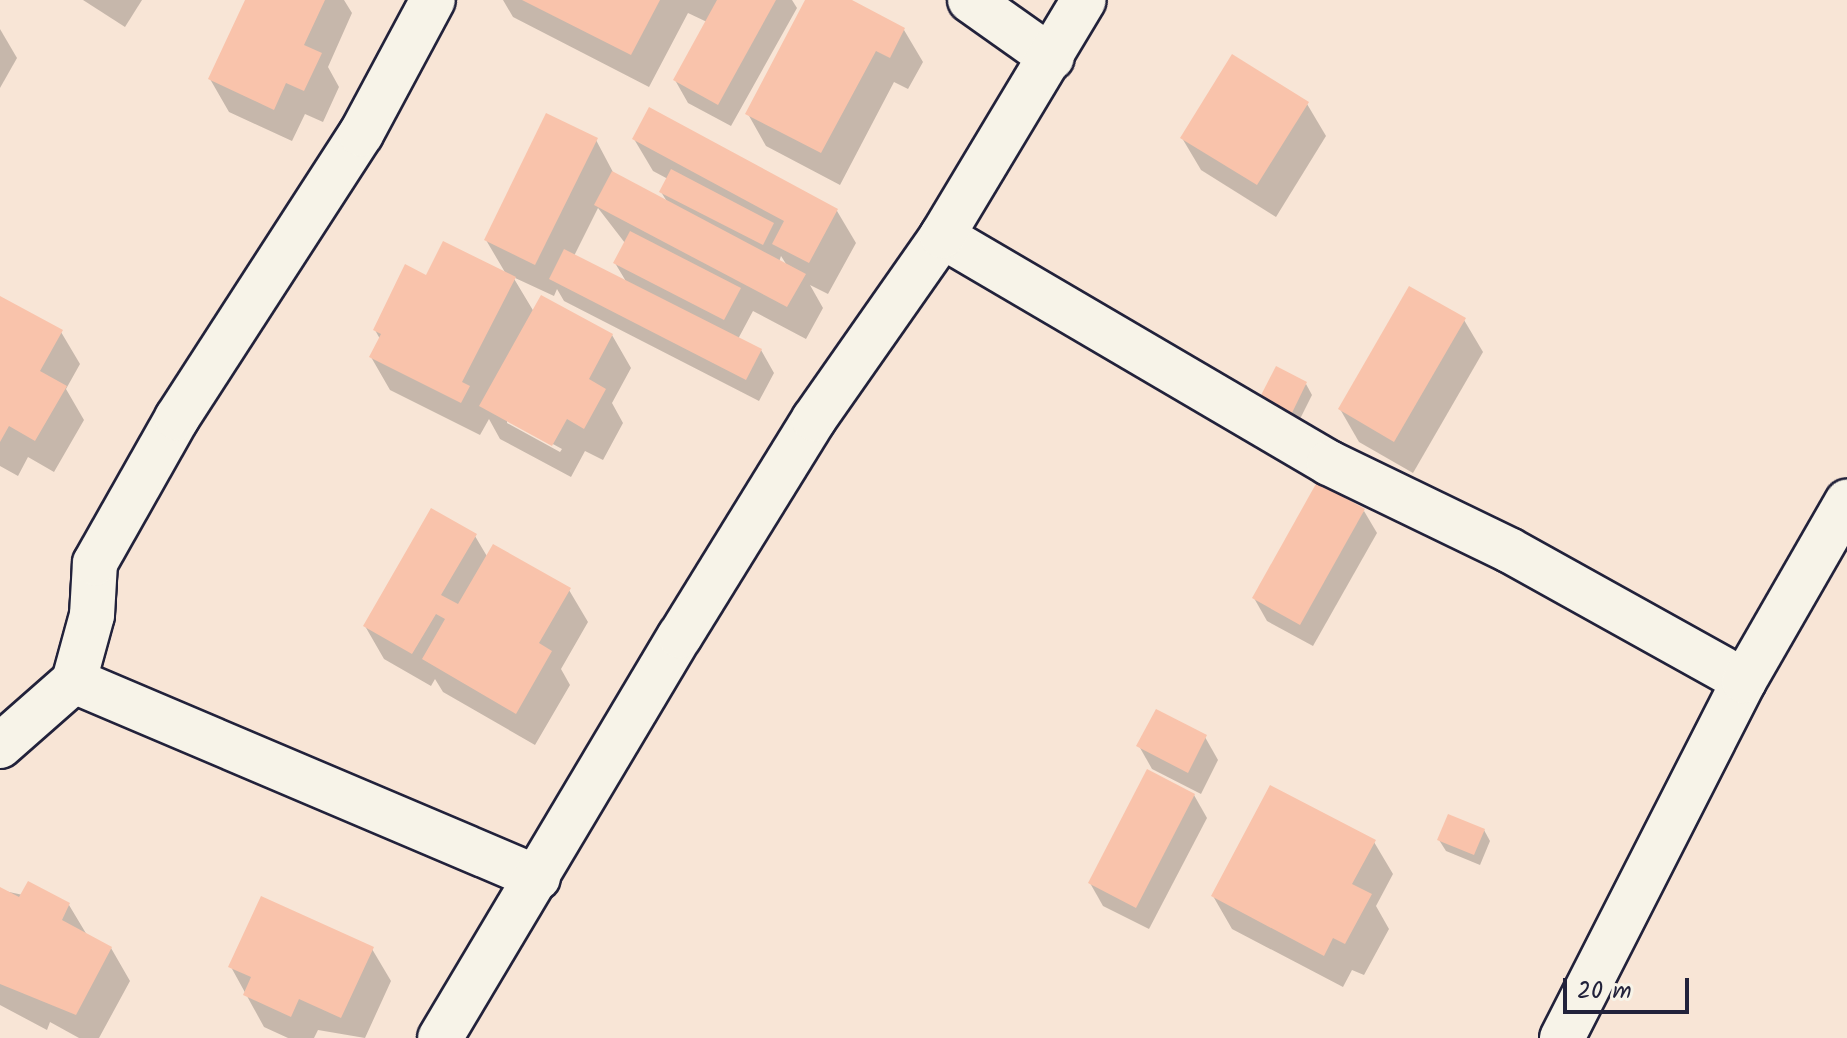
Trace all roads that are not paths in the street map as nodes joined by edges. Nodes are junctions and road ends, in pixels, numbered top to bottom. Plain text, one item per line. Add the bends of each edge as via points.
1 (433, 0) edge
2 (970, 0) edge
3 (1084, 0) edge
4 (1052, 58) junction
5 (942, 236) junction
6 (1847, 502) edge
7 (74, 681) junction
8 (1744, 681) junction
9 (0, 746) edge
10 (538, 878) junction
11 (440, 1038) edge
12 (1562, 1038) edge

1 - 7 street via 361,134 177,418 95,563 92,615
2 - 4 street
3 - 4 street
4 - 5 street
5 - 8 street via 1329,463 1509,550
5 - 10 street via 814,419
6 - 8 street
7 - 9 street
7 - 10 street
8 - 12 street
10 - 11 street

